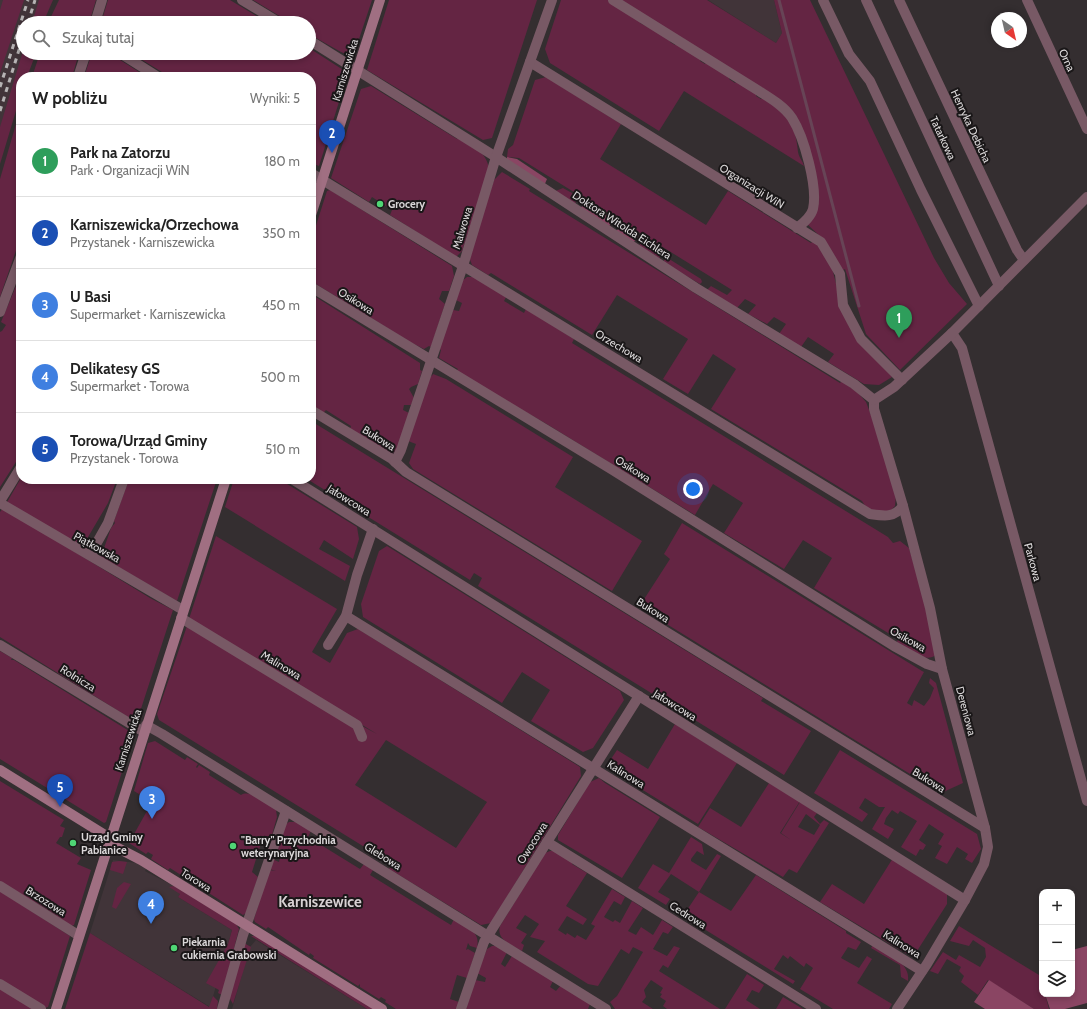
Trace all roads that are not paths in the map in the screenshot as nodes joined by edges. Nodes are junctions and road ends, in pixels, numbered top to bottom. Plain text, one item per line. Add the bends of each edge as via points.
1 (102, 0) edge
2 (242, 0) edge
3 (380, 0) edge
4 (552, 0) edge
5 (613, 0) edge
6 (823, 0) edge
7 (866, 0) edge
8 (899, 0) edge
9 (1027, 0) edge
10 (97, 16) edge
11 (268, 16) edge
12 (316, 44) edge
13 (84, 60) edge
14 (131, 60) edge
15 (530, 62) junction
16 (358, 70) junction
17 (80, 72) edge
18 (150, 72) edge
19 (1087, 129) edge
20 (496, 157) junction
21 (316, 176) edge
22 (322, 180) junction
23 (316, 199) edge
24 (1084, 200) edge
25 (1087, 212) edge
26 (797, 228) junction
27 (1024, 260) junction
28 (463, 266) junction
29 (16, 269) edge
30 (999, 286) junction
31 (316, 291) edge
32 (979, 306) junction
33 (0, 312) edge
34 (952, 333) junction
35 (430, 361) junction
36 (902, 380) junction
37 (874, 400) junction
38 (316, 413) edge
39 (395, 462) junction
40 (16, 475) edge
41 (122, 484) edge
42 (224, 484) edge
43 (300, 484) edge
44 (0, 502) edge
45 (903, 506) junction
46 (373, 529) junction
47 (90, 555) junction
48 (182, 614) junction
49 (346, 616) junction
50 (0, 644) edge
51 (328, 645) dead end
52 (942, 669) junction
53 (639, 696) junction
54 (145, 729) junction
55 (362, 737) dead end
56 (593, 767) junction
57 (0, 770) edge
58 (1087, 801) edge
59 (286, 811) junction
60 (985, 828) junction
61 (108, 841) junction
62 (547, 842) junction
63 (0, 886) edge
64 (965, 900) junction
65 (247, 925) junction
66 (78, 935) junction
67 (488, 936) junction
68 (922, 971) junction
69 (0, 984) edge
70 (41, 1009) edge
71 (56, 1009) edge
72 (222, 1009) edge
73 (382, 1009) edge
74 (461, 1009) edge
75 (606, 1009) edge
76 (816, 1009) edge
77 (897, 1009) edge

1 - 10 street
2 - 11 street
3 - 16 street, Karniszewicka
4 - 15 street, Malwowa
5 - 26 street via 778,104 791,117 798,130 810,171 814,197 812,211 806,222
6 - 32 street via 849,54 870,81
7 - 30 street, Tatarkowa
8 - 27 street, Henryka Debicha
9 - 19 street, Orna
12 - 16 street, Doktora Witolda Eichlera
13 - 17 street
14 - 18 street
15 - 20 street, Malwowa
15 - 26 street, Organizacji WiN
16 - 20 street, Doktora Witolda Eichlera
16 - 22 street, Karniszewicka
20 - 28 street, Malwowa
20 - 37 street, Doktora Witolda Eichlera via 696,288 854,384
21 - 22 street, Orzechowa
22 - 23 street, Karniszewicka
22 - 28 street, Orzechowa
24 - 25 street
24 - 27 street
26 - 36 street, Organizacji WiN via 820,242 840,274 843,305 861,338
27 - 30 street
28 - 35 street, Malwowa
28 - 45 street, Orzechowa via 870,514 888,517 899,512
29 - 33 street
30 - 32 street
31 - 35 street, Osikowa
32 - 34 street
34 - 36 street
34 - 58 street, Parkowa via 962,348
35 - 39 street, Malwowa
35 - 52 street, Osikowa via 611,469 894,646
36 - 37 street via 889,392
37 - 45 street, Dereniowa
38 - 39 street, Bukowa
39 - 60 street, Bukowa via 406,472
40 - 44 street
41 - 47 street via 106,528
42 - 48 street, Karniszewicka
43 - 46 street, Jałowcowa
44 - 47 street, Piątkowska
45 - 52 street, Dereniowa via 930,608
46 - 49 street, Jałowcowa
46 - 53 street, Jałowcowa
47 - 48 street, Piątkowska
48 - 54 street, Karniszewicka
48 - 55 street, Malinowa via 357,725
49 - 51 street
49 - 56 street, Kalinowa
50 - 54 street, Rolnicza
52 - 60 street, Dereniowa
53 - 56 street, Owocowa
53 - 64 street, Jałowcowa
54 - 59 street, Glebowa via 162,734
54 - 61 street, Karniszewicka
56 - 62 street, Owocowa
56 - 68 street, Kalinowa
57 - 61 street, Torowa via 105,835
59 - 65 street
59 - 67 street, Glebowa
60 - 64 street, Dereniowa via 987,854
61 - 65 street, Torowa
61 - 66 street, Karniszewicka
62 - 67 street, Owocowa
62 - 76 street, Cedrowa
63 - 66 street, Brzozowa
64 - 68 street, Dereniowa
65 - 72 street
65 - 73 street, Torowa
66 - 71 street, Karniszewicka
67 - 74 street, Owocowa
67 - 75 street, Glebowa
68 - 77 street, Dereniowa
69 - 70 street

